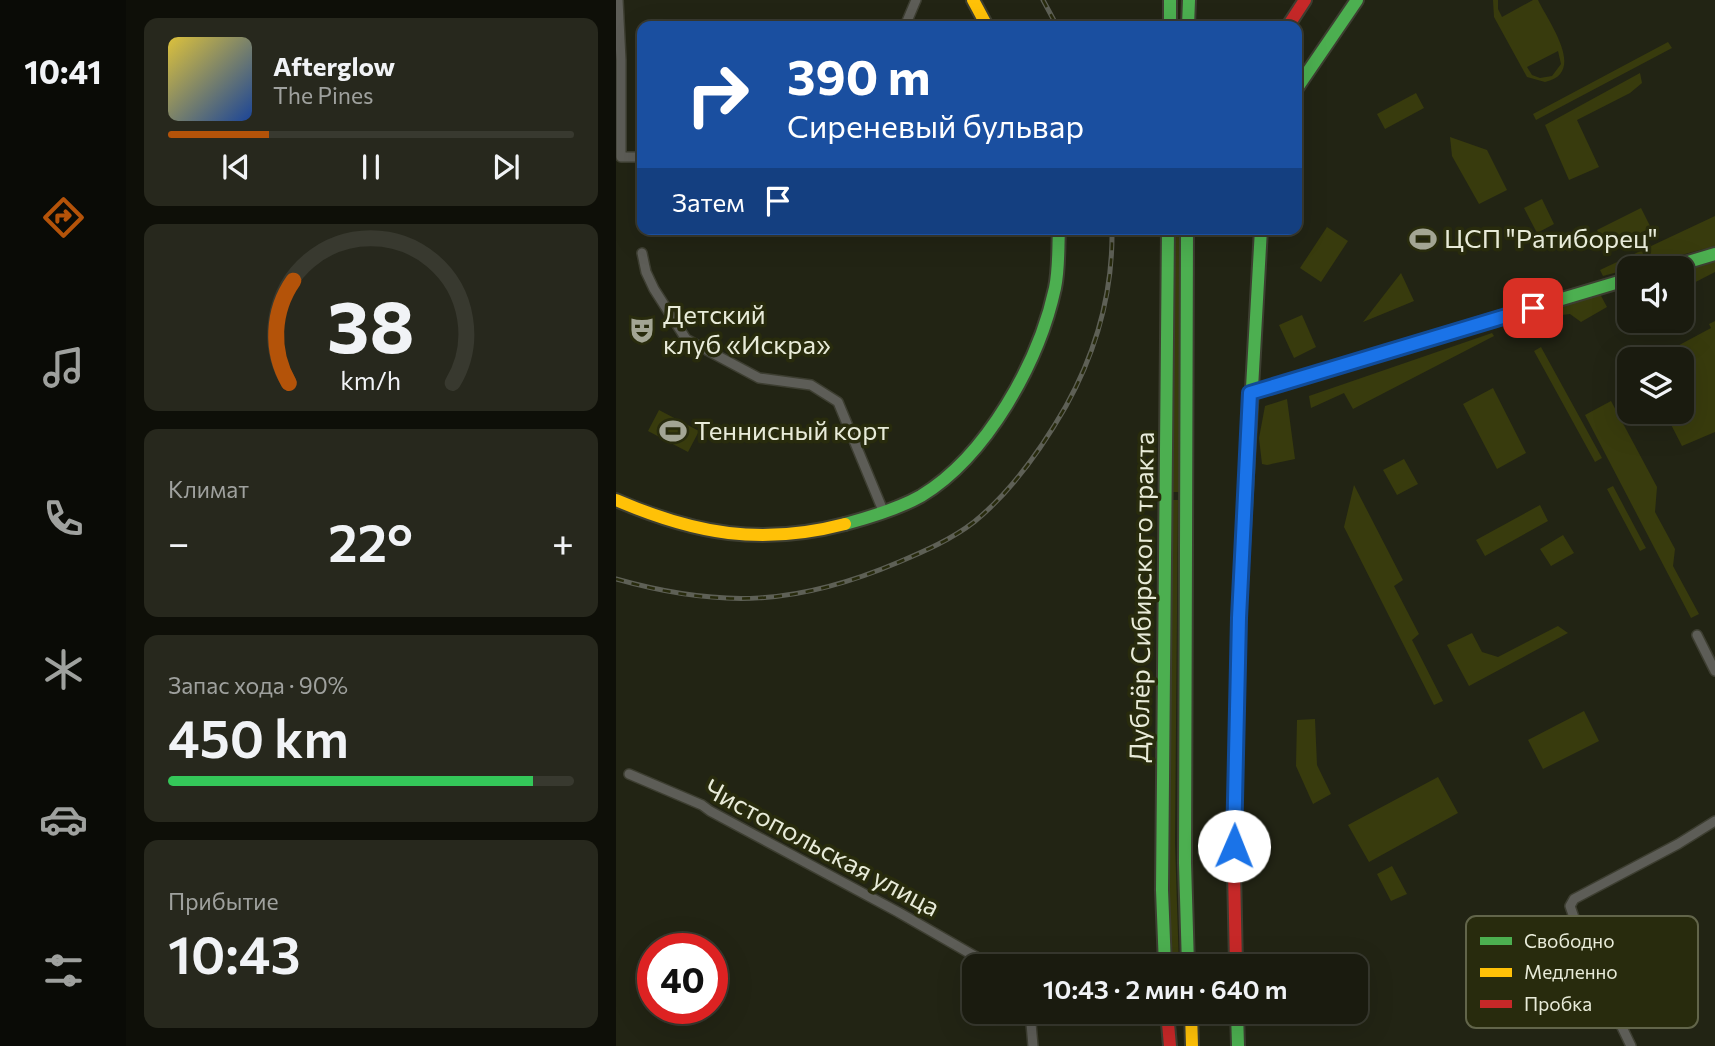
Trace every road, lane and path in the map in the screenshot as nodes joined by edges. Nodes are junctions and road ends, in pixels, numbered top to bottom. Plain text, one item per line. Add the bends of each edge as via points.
1 (618, 0) edge
2 (916, 0) edge
3 (973, 0) edge
4 (1170, 0) edge
5 (1189, 0) edge
6 (1305, 0) edge
7 (1357, 0) edge
8 (907, 21) edge
9 (984, 21) edge
10 (1170, 21) edge
11 (1188, 21) edge
12 (1291, 21) edge
13 (1302, 81) edge
14 (637, 157) edge
15 (1059, 235) edge
16 (1168, 235) edge
17 (1187, 235) edge
18 (1196, 235) edge
19 (1261, 235) edge
20 (642, 253) dead end
21 (1715, 254) edge
22 (1694, 260) edge
23 (1617, 283) edge
24 (1187, 313) junction
25 (1250, 393) junction
26 (616, 500) edge
27 (884, 513) junction
28 (1697, 635) dead end
29 (1715, 671) edge
30 (629, 774) dead end
31 (1715, 821) edge
32 (1572, 916) edge
33 (971, 954) edge
34 (1165, 954) edge
35 (1188, 954) edge
36 (1236, 954) edge
37 (1031, 1024) edge
38 (1167, 1024) edge
39 (1192, 1024) edge
40 (1194, 1024) edge
41 (1237, 1024) edge
42 (1623, 1028) edge
43 (1033, 1046) edge
44 (1168, 1046) edge
45 (1192, 1046) edge
46 (1198, 1046) edge
47 (1238, 1046) edge
48 (1631, 1046) edge

1 - 14 street via 621,157
2 - 8 street
3 - 9 street
4 - 10 street
5 - 11 street
6 - 12 street
7 - 13 street
15 - 27 street via 1056,283 1038,343 1013,398 987,435 951,472 926,493
16 - 34 street, Дублёр Сибирского тракта
17 - 24 street, Дублёр Сибирского тракта
18 - 24 street, Дублёр Сибирского тракта
19 - 25 street
20 - 27 street via 654,289 686,339 759,378 811,385 838,402
21 - 22 street
23 - 25 street
24 - 35 street, Дублёр Сибирского тракта
25 - 36 street via 1239,632
26 - 27 street via 708,532 753,538 808,533
28 - 29 street
30 - 33 street, Чистопольская улица via 702,805
31 - 32 street via 1572,901
37 - 43 street
38 - 44 street
39 - 45 street
40 - 46 street
41 - 47 street
42 - 48 street

